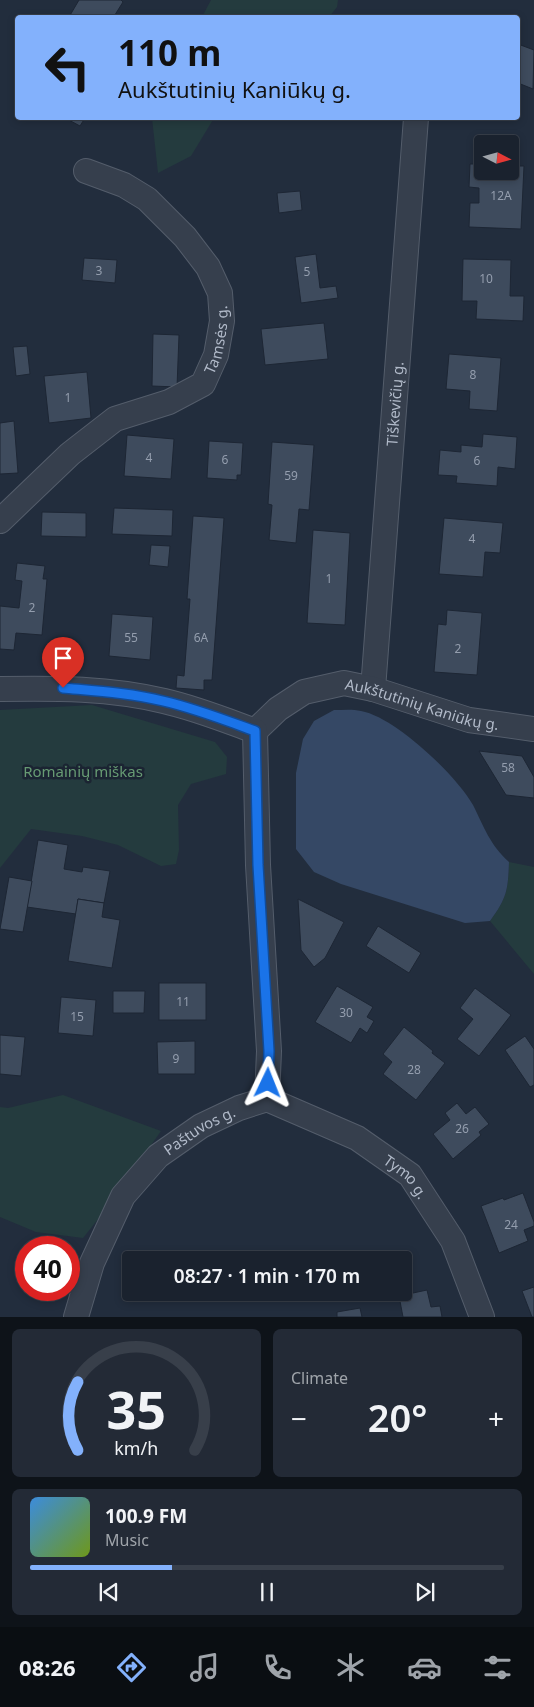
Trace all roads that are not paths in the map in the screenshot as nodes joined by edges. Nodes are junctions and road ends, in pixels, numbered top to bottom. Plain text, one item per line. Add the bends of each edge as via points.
1 (416, 120) edge
2 (86, 171) dead end
3 (0, 521) edge
4 (0, 689) edge
5 (373, 689) junction
6 (534, 729) edge
7 (255, 731) junction
8 (267, 1099) junction
9 (76, 1317) edge
10 (482, 1317) edge

1 - 5 street, Tiškevičių g.
2 - 3 street, Tamsės g. via 124,185 147,199 185,237 208,267 220,292 222,321 216,355 203,384 169,402 115,419 70,454
4 - 7 street via 63,688 123,694 164,701
5 - 6 street, Aukštutinių Kaniūkų g. via 469,720
5 - 7 street, Aukštutinių Kaniūkų g. via 344,683 304,692 278,709
7 - 8 street via 258,865 269,1051
8 - 9 street, Paštuvos g. via 200,1126 158,1156 123,1196 92,1263
8 - 10 street, Tymo g. via 357,1138 410,1175 453,1241

